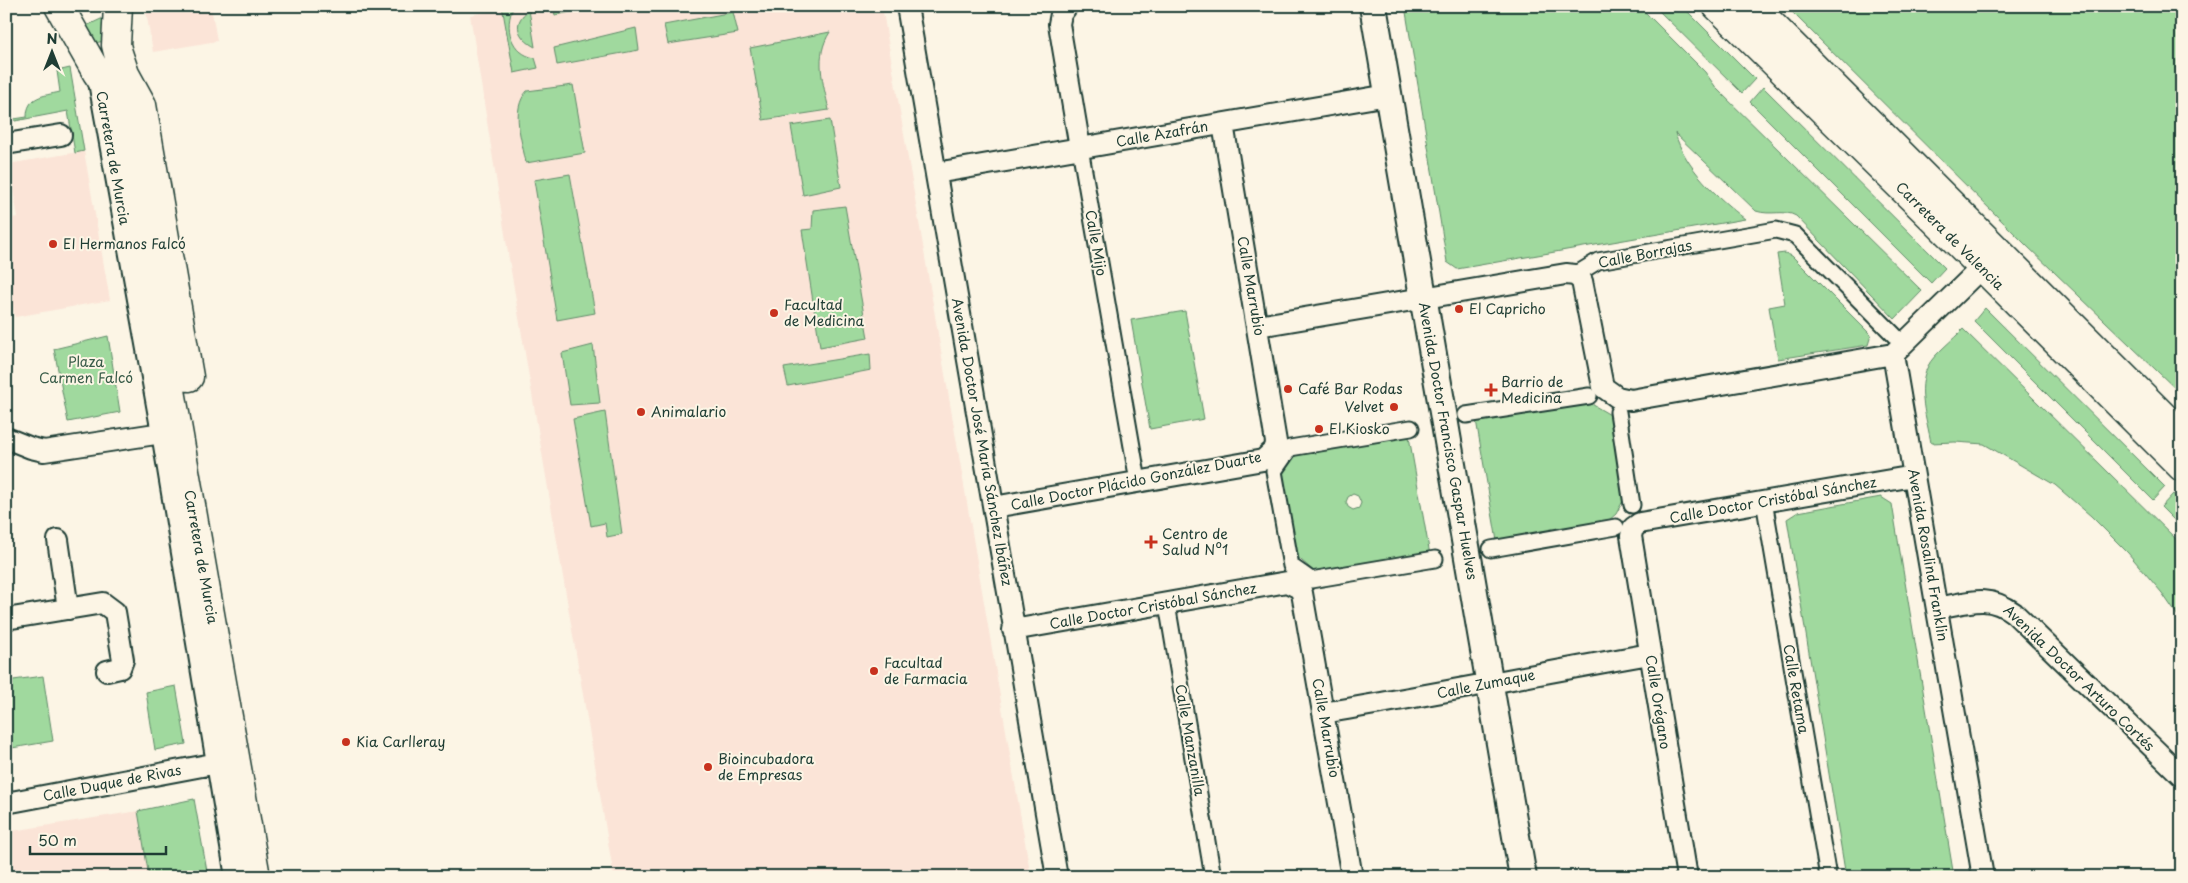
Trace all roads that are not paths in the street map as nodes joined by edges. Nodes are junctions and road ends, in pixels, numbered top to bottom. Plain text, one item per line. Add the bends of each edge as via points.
1 (59, 6) edge
2 (118, 6) edge
3 (907, 6) edge
4 (1373, 6) edge
5 (1717, 6) edge
6 (1753, 6) edge
7 (1065, 7) edge
8 (97, 73) junction
9 (1388, 95) junction
10 (1223, 124) junction
11 (61, 135) dead end
12 (6, 144) edge
13 (1080, 148) junction
14 (936, 173) junction
15 (1981, 268) junction
16 (1575, 275) junction
17 (1423, 298) junction
18 (1258, 326) junction
19 (1898, 349) junction
20 (1596, 391) junction
21 (1618, 412) dead end
22 (1466, 415) dead end
23 (1411, 428) dead end
24 (162, 433) junction
25 (2182, 435) edge
26 (6, 438) edge
27 (1280, 453) junction
28 (2182, 467) edge
29 (1914, 476) junction
30 (1138, 481) junction
31 (1764, 501) junction
32 (1632, 505) dead end
33 (994, 508) junction
34 (1625, 527) junction
35 (58, 540) dead end
36 (1491, 549) dead end
37 (1435, 559) dead end
38 (1296, 578) junction
39 (1167, 604) junction
40 (1937, 608) junction
41 (68, 609) junction
42 (6, 619) edge
43 (1013, 630) junction
44 (1650, 654) junction
45 (107, 671) dead end
46 (1489, 682) junction
47 (1323, 713) junction
48 (218, 763) junction
49 (2182, 776) edge
50 (6, 803) edge
51 (236, 877) edge
52 (256, 877) edge
53 (274, 877) edge
54 (1057, 877) edge
55 (1213, 877) edge
56 (1352, 877) edge
57 (1523, 877) edge
58 (1687, 877) edge
59 (1828, 877) edge
60 (1983, 877) edge

1 - 8 main road
2 - 53 main road, Carretera de Murcia via 116,45 125,74 142,105
3 - 14 street, Avenida Doctor José María Sánchez Ibáñez
4 - 9 street, Avenida Doctor Francisco Gaspar Huelves
5 - 15 main road, Carretera de Valencia
6 - 25 main road, Carretera de Valencia
7 - 13 street, Calle Mijo via 1059,24
8 - 24 street, Carretera de Murcia
8 - 52 main road, Carretera de Murcia via 122,110
9 - 10 street, Calle Azafrán
9 - 17 street, Avenida Doctor Francisco Gaspar Huelves
10 - 13 street, Calle Azafrán
10 - 18 street, Calle Marrubio
11 - 12 street
13 - 14 street, Calle Azafrán
13 - 30 street, Calle Mijo
14 - 33 street, Avenida Doctor José María Sánchez Ibáñez
15 - 19 street
15 - 28 main road, Carretera de Valencia
16 - 17 street, Calle Borrajas
16 - 19 street, Calle Borrajas via 1598,261 1776,230 1795,235
16 - 20 street via 1582,281
17 - 18 street, Calle Borrajas
17 - 46 street, Avenida Doctor Francisco Gaspar Huelves
18 - 27 street, Calle Marrubio
19 - 20 street via 1631,400
19 - 29 street, Avenida Rosalind Franklin
20 - 22 street
21 - 32 street
23 - 27 street, Calle Doctor Plácido González Duarte via 1290,448
24 - 26 street via 44,451
24 - 48 street, Carretera de Murcia
27 - 30 street, Calle Doctor Plácido González Duarte via 1263,460
27 - 38 street, Calle Marrubio via 1274,471
29 - 31 street, Calle Doctor Cristóbal Sánchez
29 - 40 street, Avenida Rosalind Franklin
30 - 33 street, Calle Doctor Plácido González Duarte
31 - 34 street, Calle Doctor Cristóbal Sánchez
31 - 59 street, Calle Retama
33 - 43 street, Avenida Doctor José María Sánchez Ibáñez
34 - 36 street, Calle Doctor Cristóbal Sánchez
34 - 44 street, Calle Orégano via 1631,536
35 - 41 street
37 - 38 street, Calle Doctor Cristóbal Sánchez via 1311,580
38 - 39 street, Calle Doctor Cristóbal Sánchez
38 - 47 street, Calle Marrubio via 1302,593
39 - 43 street, Calle Doctor Cristóbal Sánchez
39 - 55 street, Calle Manzanilla
40 - 49 street, Avenida Doctor Arturo Cortés via 1986,600 2000,603
40 - 60 street, Avenida Rosalind Franklin
41 - 42 street
41 - 45 street via 103,603 115,612 123,660 120,668
43 - 54 street, Avenida Doctor José María Sánchez Ibáñez
44 - 46 street, Calle Zumaque
44 - 58 street, Calle Orégano
46 - 47 street, Calle Zumaque
46 - 57 street, Avenida Doctor Francisco Gaspar Huelves
47 - 56 street, Calle Marrubio
48 - 50 street, Calle Duque de Rivas
48 - 51 street, Carretera de Murcia

